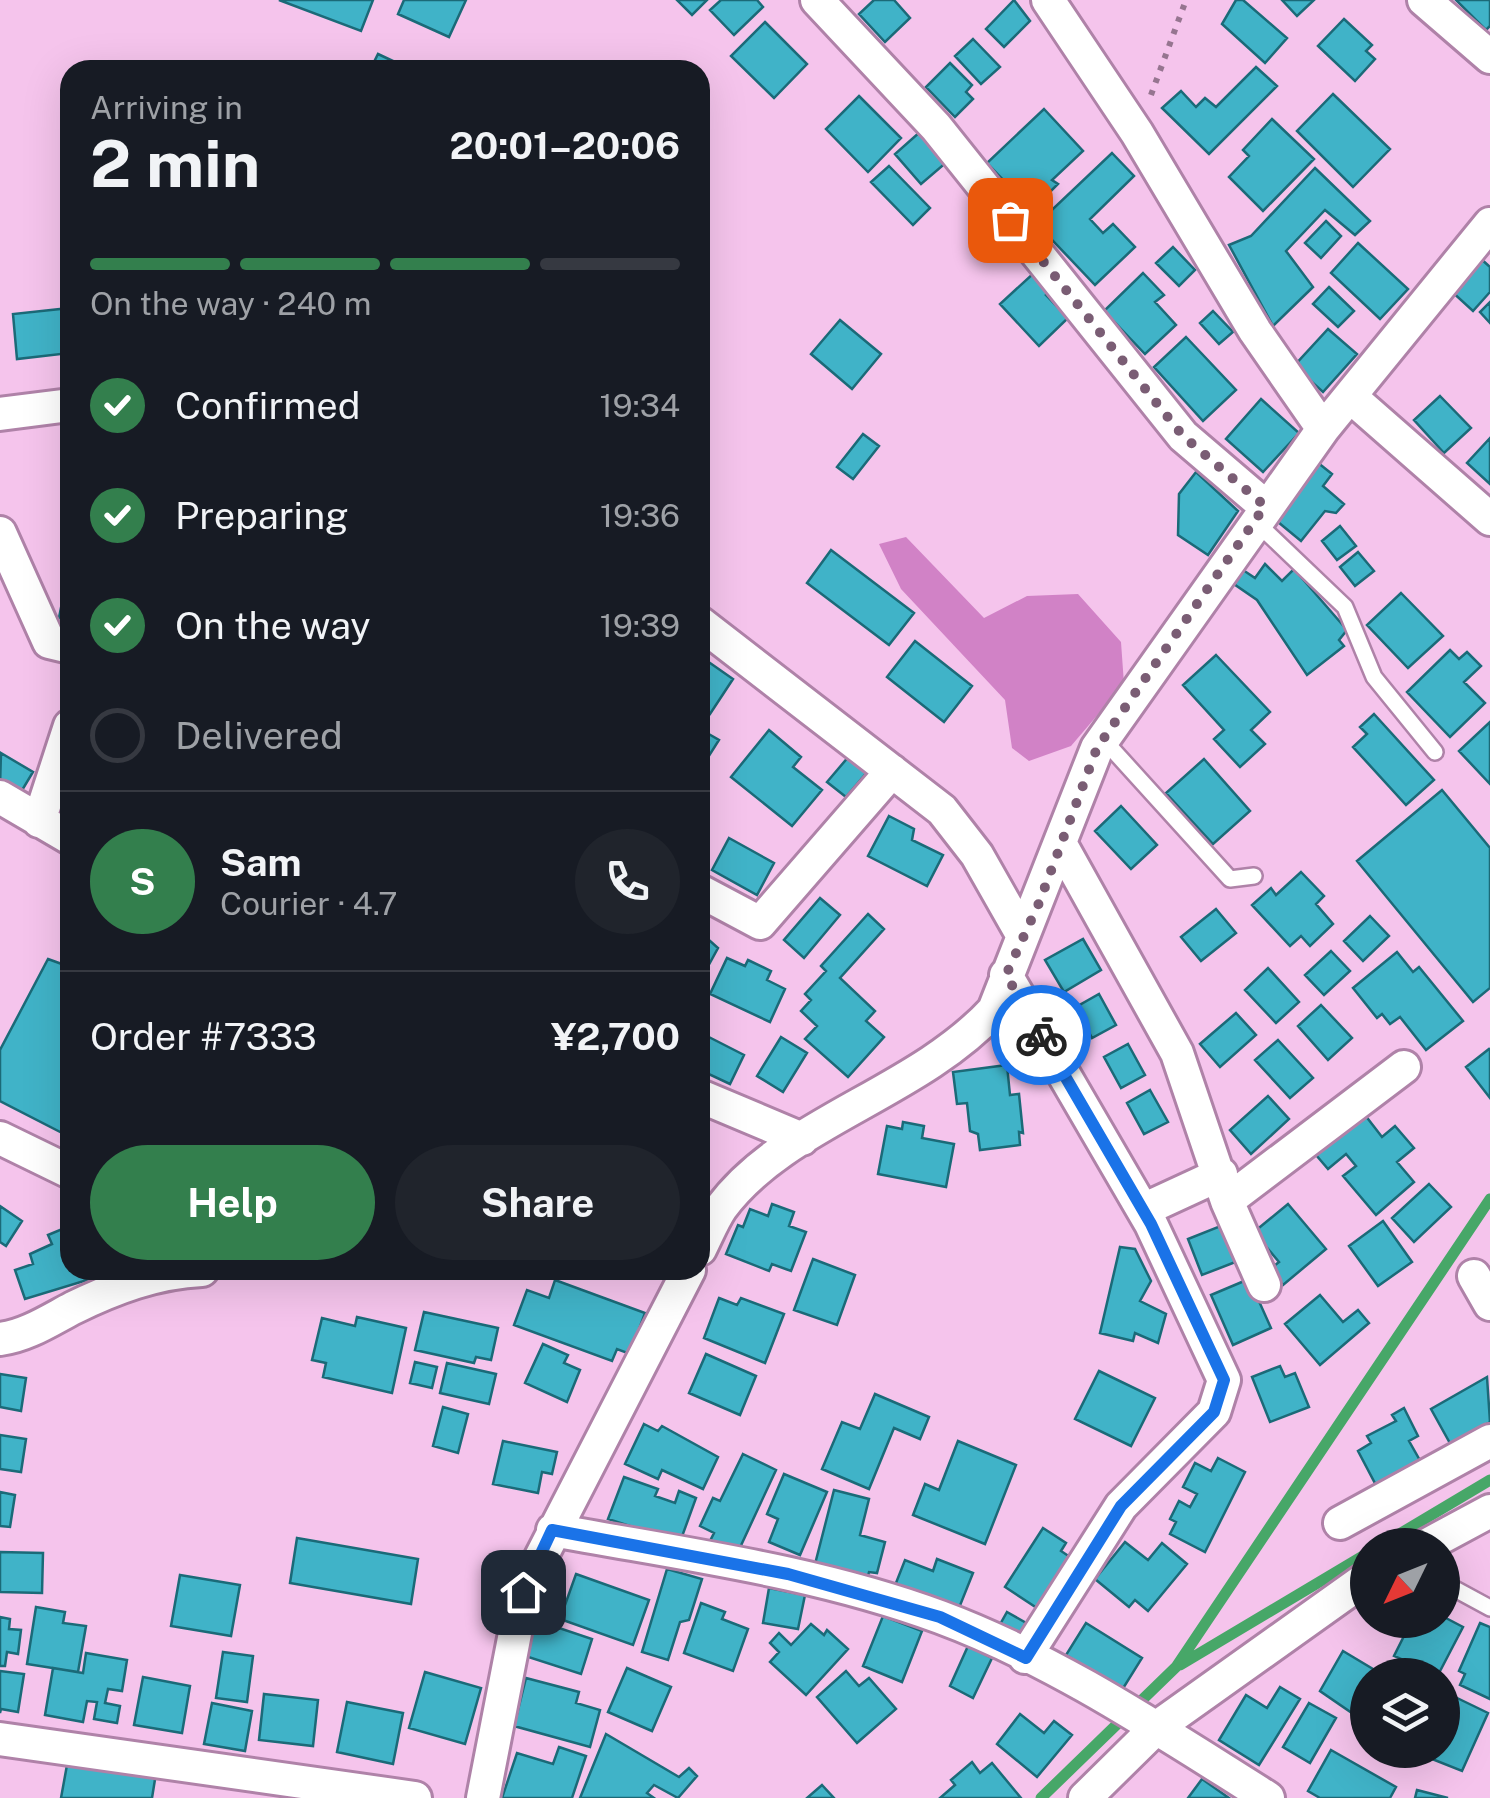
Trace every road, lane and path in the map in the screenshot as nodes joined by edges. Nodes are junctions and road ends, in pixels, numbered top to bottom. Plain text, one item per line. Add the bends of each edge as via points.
1 (817, 0) edge
2 (1048, 0) edge
3 (1186, 0) edge
4 (1424, 0) edge
5 (1490, 56) edge
6 (1137, 133) junction
7 (1490, 224) edge
8 (1352, 398) junction
9 (60, 407) edge
10 (0, 414) edge
11 (1322, 429) junction
12 (1260, 514) junction
13 (1490, 519) edge
14 (0, 533) edge
15 (710, 631) edge
16 (60, 645) edge
17 (1103, 739) junction
18 (1435, 752) dead end
19 (60, 757) edge
20 (892, 771) junction
21 (0, 797) edge
22 (40, 820) junction
23 (60, 832) edge
24 (1060, 843) junction
25 (1254, 876) dead end
26 (710, 897) edge
27 (1023, 936) junction
28 (1006, 975) junction
29 (1404, 1067) dead end
30 (710, 1100) edge
31 (0, 1138) edge
32 (802, 1138) junction
33 (60, 1167) edge
34 (1224, 1187) junction
35 (1143, 1210) junction
36 (710, 1229) edge
37 (142, 1280) edge
38 (684, 1280) edge
39 (1264, 1285) dead end
40 (0, 1339) edge
41 (1490, 1442) edge
42 (1490, 1511) edge
43 (1340, 1523) dead end
44 (1458, 1528) edge
45 (552, 1530) junction
46 (1350, 1591) edge
47 (1460, 1592) edge
48 (1490, 1608) edge
49 (1026, 1658) junction
50 (1156, 1728) junction
51 (0, 1739) edge
52 (414, 1798) edge
53 (483, 1798) edge
54 (1085, 1798) edge
55 (1268, 1798) edge

1 - 12 street via 936,127 1183,436
2 - 6 street
3 - 6 path
4 - 5 street
6 - 11 street
7 - 8 street
8 - 11 street
8 - 13 street
9 - 10 street
11 - 12 street
12 - 17 street
12 - 18 lane via 1346,607 1374,677
14 - 16 street via 49,642
15 - 20 street
17 - 24 street
17 - 25 lane via 1230,879
19 - 22 street
20 - 26 street via 760,923
20 - 27 street via 942,810
21 - 22 street
22 - 23 street
24 - 27 street
24 - 34 street via 1177,1053
27 - 28 street
28 - 32 street via 994,1010 968,1039
28 - 35 street
29 - 34 street
30 - 32 street
31 - 33 street
32 - 36 street via 722,1207
34 - 35 street
34 - 39 street
35 - 49 street via 1224,1380 1214,1412 1121,1506
37 - 40 street
38 - 45 street
41 - 43 street
42 - 44 street
45 - 49 street via 788,1574 940,1617
45 - 53 street via 523,1592
46 - 50 street
47 - 48 lane
49 - 50 street
50 - 54 street
50 - 55 street
51 - 52 street

